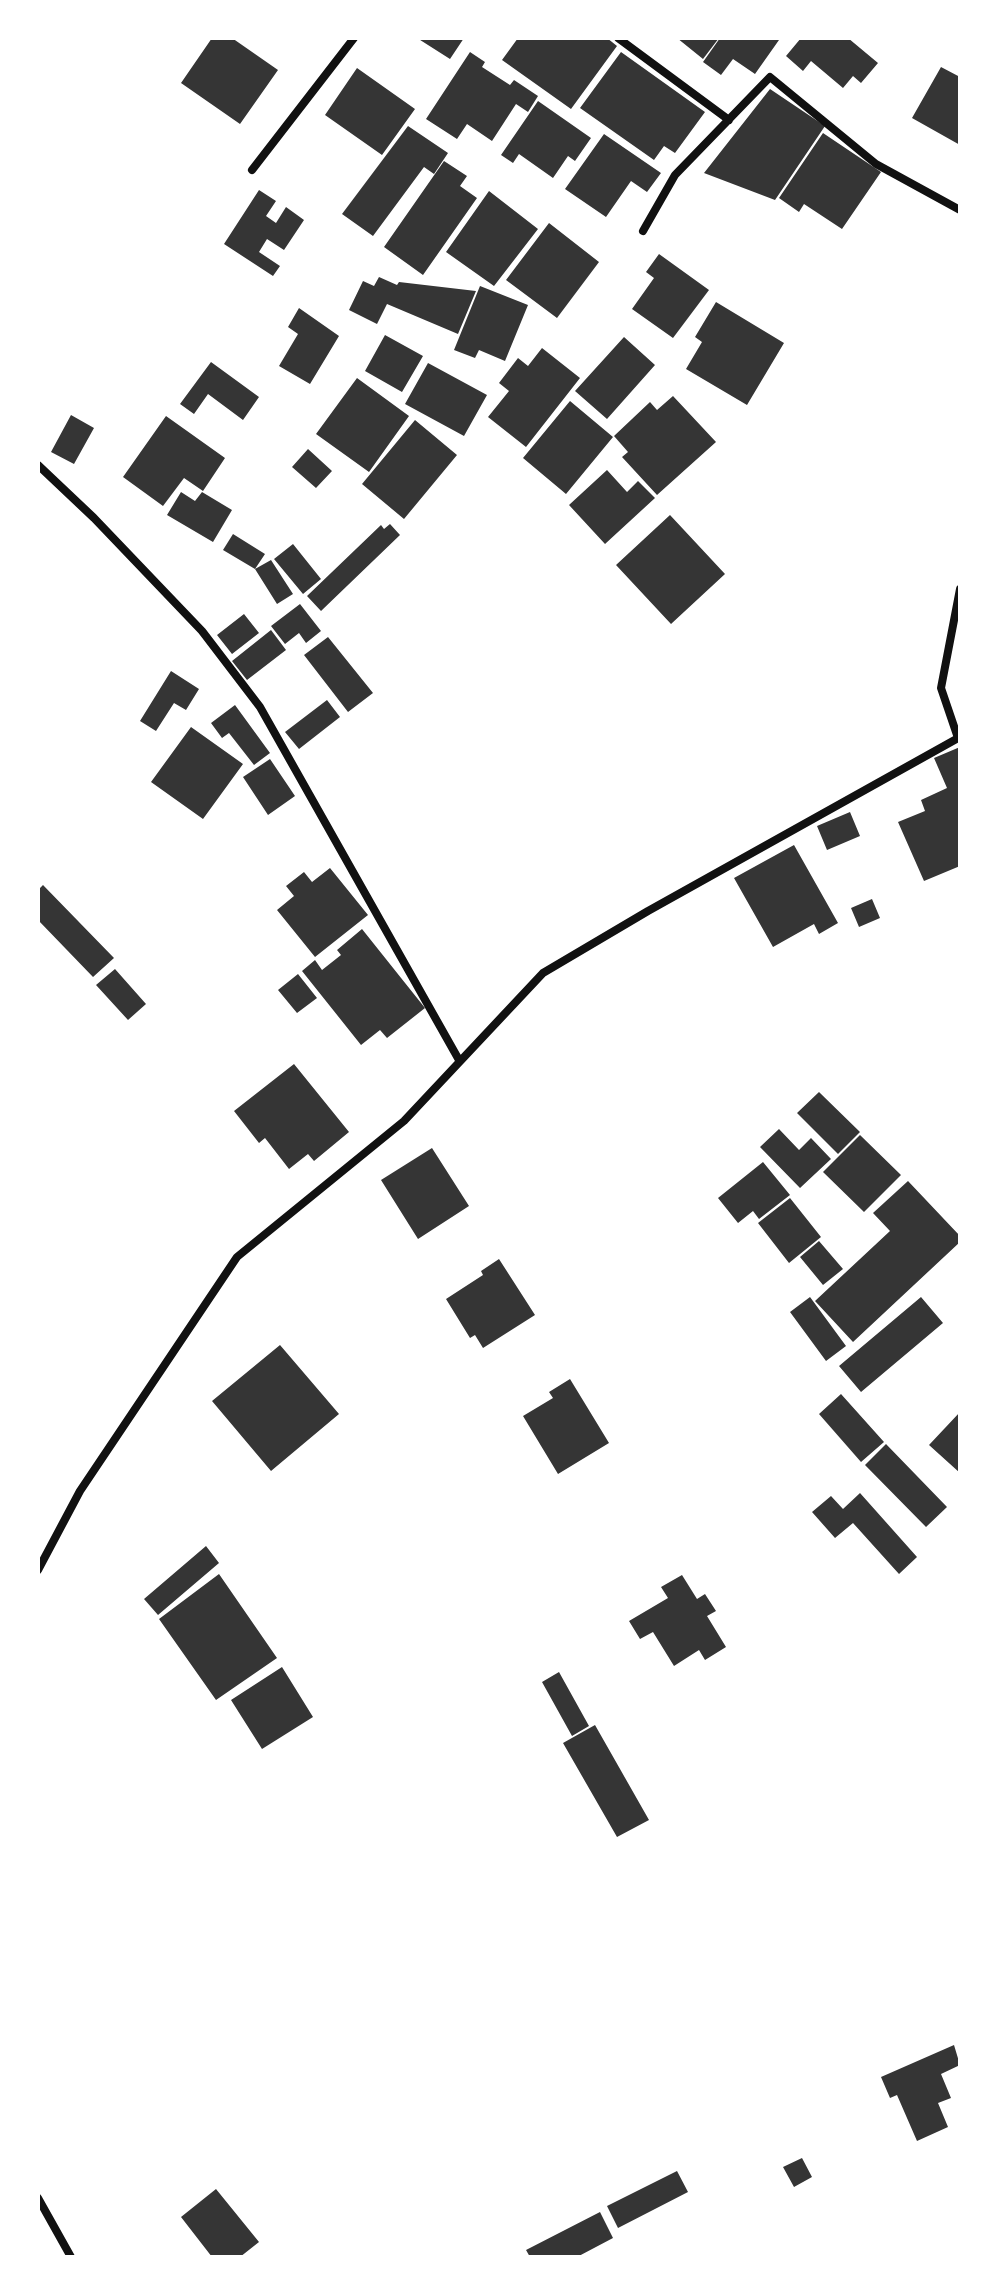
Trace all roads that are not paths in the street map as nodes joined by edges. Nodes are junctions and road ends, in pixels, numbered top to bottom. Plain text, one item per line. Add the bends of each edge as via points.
1 (354, 38) edge
2 (618, 38) edge
3 (729, 120) junction
4 (252, 170) dead end
5 (960, 210) edge
6 (643, 231) dead end
7 (38, 465) edge
8 (960, 589) edge
9 (959, 737) edge
10 (459, 1060) junction
11 (38, 1570) edge
12 (38, 2198) edge
13 (71, 2257) edge

1 - 4 street
2 - 3 street
3 - 5 street via 770,77 876,164
3 - 6 street via 675,175
7 - 10 street via 202,631 260,707
8 - 9 street via 941,688
9 - 10 street via 543,973
10 - 11 street via 404,1121 237,1257 80,1491
12 - 13 street

